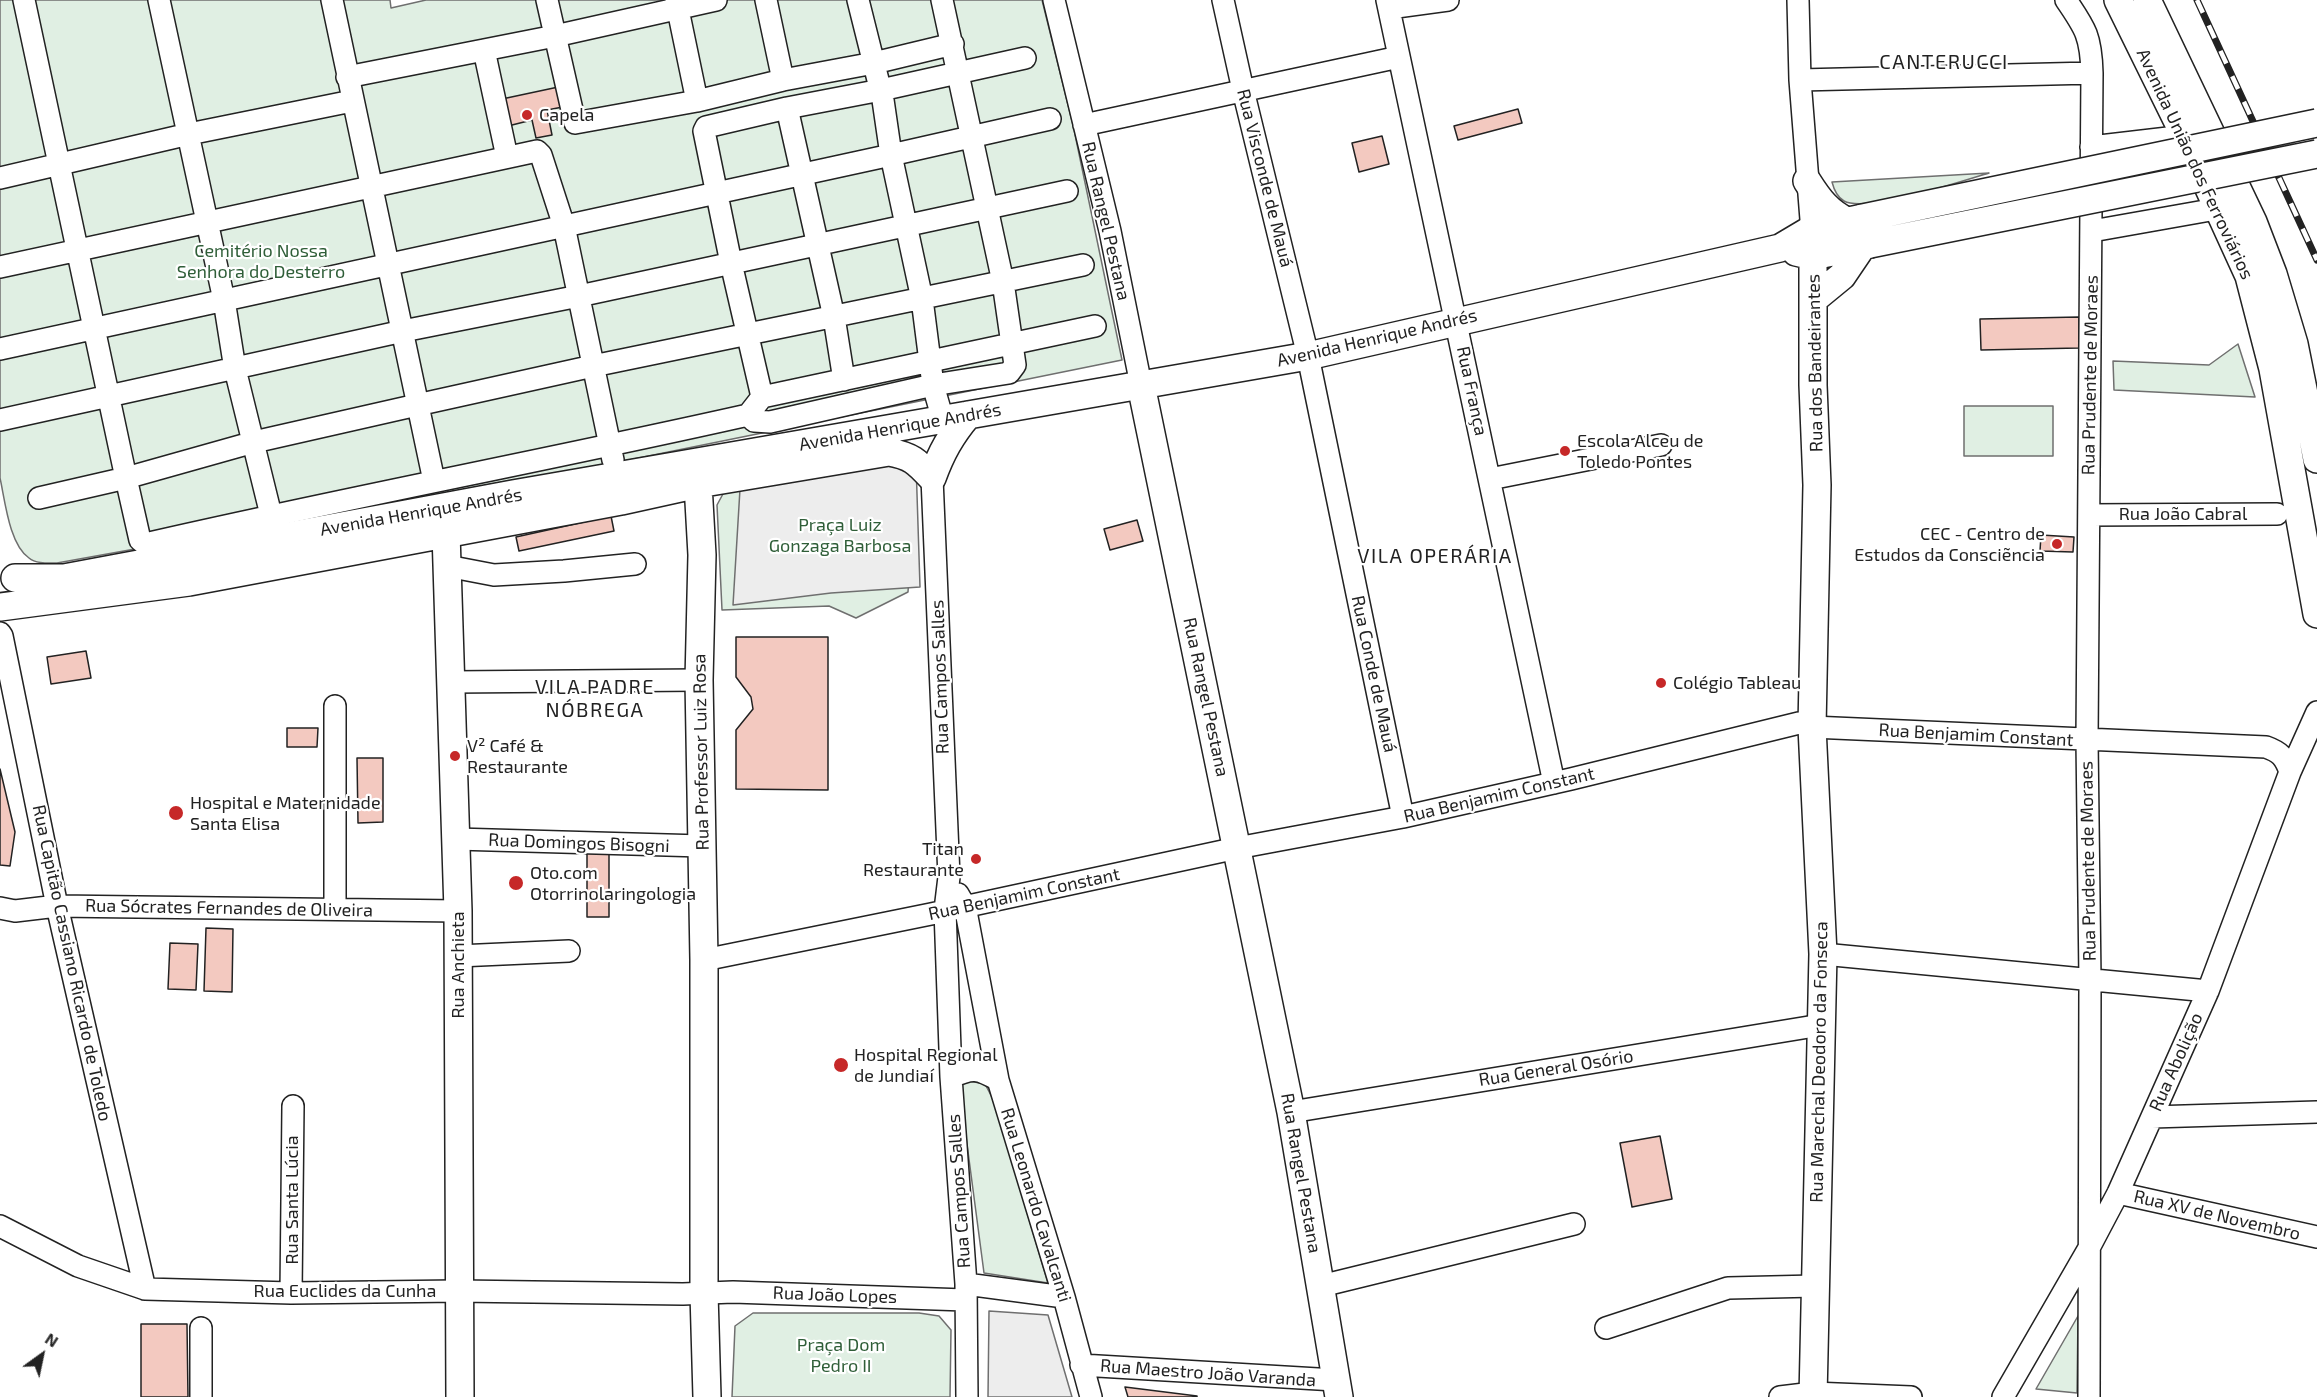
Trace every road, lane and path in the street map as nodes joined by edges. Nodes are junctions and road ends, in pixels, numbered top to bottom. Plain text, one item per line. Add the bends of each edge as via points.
1 (24, 0) edge
2 (159, 0) edge
3 (332, 0) edge
4 (547, 0) edge
5 (716, 0) edge
6 (766, 0) edge
7 (858, 0) edge
8 (942, 0) edge
9 (1054, 0) edge
10 (1223, 0) edge
11 (1448, 0) edge
12 (1798, 0) edge
13 (2066, 0) edge
14 (2118, 0) edge
15 (2146, 0) edge
16 (677, 4) edge
17 (1388, 4) edge
18 (555, 36) junction
19 (952, 44) junction
20 (484, 50) junction
21 (1400, 57) junction
22 (1025, 58) dead end
23 (874, 63) junction
24 (2092, 73) junction
25 (959, 74) junction
26 (347, 77) junction
27 (783, 80) junction
28 (1800, 80) junction
29 (881, 90) junction
30 (1243, 90) junction
31 (352, 101) junction
32 (697, 101) junction
33 (787, 108) junction
34 (1050, 119) dead end
35 (2317, 123) edge
36 (1084, 125) junction
37 (189, 134) junction
38 (973, 136) junction
39 (2185, 136) junction
40 (2091, 147) junction
41 (2317, 154) edge
42 (891, 155) junction
43 (507, 157) junction
44 (60, 165) junction
45 (803, 174) junction
46 (0, 178) edge
47 (1807, 181) junction
48 (371, 187) junction
49 (1067, 191) dead end
50 (718, 193) junction
51 (2232, 207) junction
52 (986, 209) junction
53 (1856, 220) junction
54 (207, 222) junction
55 (908, 225) junction
56 (564, 226) junction
57 (1812, 229) junction
58 (2092, 231) junction
59 (1866, 244) junction
60 (818, 245) junction
61 (1780, 248) junction
62 (78, 249) junction
63 (1813, 256) junction
64 (731, 263) junction
65 (388, 264) junction
66 (1083, 265) dead end
67 (0, 267) edge
68 (1003, 282) junction
69 (579, 296) junction
70 (922, 299) junction
71 (1814, 299) junction
72 (224, 300) junction
73 (834, 317) junction
74 (1457, 320) junction
75 (1095, 326) dead end
76 (95, 328) junction
77 (403, 331) junction
78 (748, 334) junction
79 (1012, 343) junction
80 (0, 349) edge
81 (1308, 356) junction
82 (930, 361) junction
83 (593, 366) junction
84 (236, 369) junction
85 (843, 380) junction
86 (933, 385) junction
87 (1141, 385) junction
88 (108, 396) junction
89 (762, 397) junction
90 (417, 405) junction
91 (748, 415) junction
92 (955, 417) junction
93 (0, 420) edge
94 (254, 442) junction
95 (1661, 445) dead end
96 (611, 455) junction
97 (2317, 459) edge
98 (696, 474) junction
99 (126, 478) junction
100 (932, 478) junction
101 (1491, 479) junction
102 (434, 481) junction
103 (513, 494) junction
104 (39, 498) dead end
105 (2277, 514) dead end
106 (271, 515) junction
107 (2089, 515) junction
108 (446, 533) junction
109 (176, 557) junction
110 (634, 564) dead end
111 (447, 566) junction
112 (189, 582) junction
113 (9, 588) edge
114 (2317, 614) edge
115 (2, 645) edge
116 (699, 680) junction
117 (452, 682) junction
118 (335, 706) dead end
119 (9, 712) edge
120 (2317, 712) edge
121 (1812, 727) junction
122 (2087, 740) junction
123 (2289, 772) junction
124 (1554, 783) junction
125 (1403, 817) junction
126 (456, 839) junction
127 (702, 846) junction
128 (1237, 848) junction
129 (57, 906) junction
130 (0, 908) edge
131 (955, 908) junction
132 (335, 909) junction
133 (458, 912) junction
134 (569, 951) dead end
135 (1823, 954) junction
136 (458, 956) junction
137 (704, 960) junction
138 (2090, 980) junction
139 (2208, 991) junction
140 (1821, 1025) junction
141 (951, 1077) junction
142 (998, 1080) junction
143 (293, 1106) dead end
144 (1291, 1112) junction
145 (2317, 1112) edge
146 (2151, 1117) junction
147 (2118, 1193) junction
148 (1574, 1224) dead end
149 (0, 1226) edge
150 (2317, 1237) edge
151 (2089, 1248) junction
152 (1321, 1286) junction
153 (1815, 1286) junction
154 (145, 1289) junction
155 (458, 1290) junction
156 (966, 1292) junction
157 (291, 1293) junction
158 (704, 1293) junction
159 (1064, 1297) junction
160 (201, 1328) dead end
161 (1606, 1328) dead end
162 (1081, 1365) junction
163 (1337, 1389) edge
164 (1813, 1395) edge
165 (201, 1397) edge
166 (460, 1397) edge
167 (706, 1397) edge
168 (967, 1397) edge
169 (1091, 1397) edge
170 (1780, 1397) edge
171 (1911, 1397) edge
172 (2003, 1397) edge
173 (2089, 1397) edge

1 - 44 street
2 - 37 street
3 - 26 street
4 - 18 street
5 - 16 street
6 - 27 street
7 - 23 street
8 - 19 street
9 - 36 street, Rua Rangel Pestana
10 - 30 street, Rua Visconde de Mauá
11 - 17 street
12 - 28 street, Rua dos Bandeirantes
13 - 24 street, Rua Prudente de Moraes via 2087,33
14 - 39 main road, Avenida União dos Ferroviários
15 - 51 main road, Avenida União dos Ferroviários
16 - 18 street
16 - 32 street
17 - 21 street, Rua França
18 - 20 street
18 - 32 street via 575,123
19 - 23 street
19 - 25 street
20 - 26 street
20 - 43 street
21 - 30 street
21 - 74 street, Rua França
22 - 25 street
23 - 27 street
23 - 29 street
24 - 28 street
24 - 40 street, Rua Prudente de Moraes
25 - 29 street
25 - 38 street
26 - 31 street
27 - 32 street
28 - 47 street, Rua dos Bandeirantes
29 - 33 street
29 - 42 street
30 - 36 street
30 - 81 street, Rua Visconde de Mauá
31 - 37 street
31 - 48 street
33 - 45 street
33 - 50 street via 706,127
34 - 38 street
35 - 53 main road, Avenida Henrique Andrés, bridge
36 - 87 street, Rua Rangel Pestana
37 - 44 street
37 - 54 street
38 - 42 street
38 - 52 street
39 - 40 street
39 - 51 main road, Avenida União dos Ferroviários
40 - 58 street, Rua Prudente de Moraes
41 - 59 main road, bridge
42 - 45 street
42 - 55 street
43 - 48 street
43 - 56 street via 532,151 541,155
44 - 46 street
44 - 62 street
45 - 50 street
45 - 60 street
47 - 53 main road via 1822,205 1834,215
47 - 57 street, Rua dos Bandeirantes
48 - 54 street
48 - 65 street
49 - 52 street
50 - 56 street
50 - 64 street
51 - 58 street
51 - 97 main road, Avenida União dos Ferroviários via 2273,274 2291,334
51 - 114 main road, Avenida União dos Ferroviários via 2272,369
52 - 55 street
52 - 68 street
53 - 57 main road, Avenida Henrique Andrés
54 - 62 street
54 - 72 street
55 - 60 street
55 - 70 street
56 - 65 street
56 - 69 street
57 - 61 main road, Avenida Henrique Andrés
57 - 63 street, Rua dos Bandeirantes
58 - 107 street, Rua Prudente de Moraes
59 - 63 main road
59 - 71 main road via 1842,276
60 - 64 street
60 - 73 street
61 - 63 main road, Avenida Henrique Andrés
61 - 74 main road, Avenida Henrique Andrés
62 - 67 street
62 - 76 street
63 - 71 main road, Rua dos Bandeirantes
64 - 69 street
64 - 78 street
65 - 72 street
65 - 77 street
66 - 68 street
68 - 70 street
68 - 79 street
69 - 77 street
69 - 83 street
70 - 73 street
70 - 82 street
71 - 121 main road, Rua dos Bandeirantes via 1817,485
72 - 76 street
72 - 84 street
73 - 78 street
73 - 85 street
74 - 81 main road, Avenida Henrique Andrés
74 - 101 street, Rua França
75 - 79 street
76 - 80 street
76 - 88 street
77 - 84 street
77 - 90 street
78 - 83 street
78 - 89 street
79 - 82 street
79 - 86 street via 1015,365 1009,373
81 - 87 main road, Avenida Henrique Andrés
81 - 125 street, Rua Conde de Mauá
82 - 85 street
82 - 86 street
83 - 90 street
83 - 96 street
84 - 88 street
84 - 94 street
85 - 89 street
86 - 91 street via 770,422 754,421
86 - 92 street
87 - 92 main road, Avenida Henrique Andrés
87 - 128 main road, Rua Rangel Pestana
88 - 93 street
88 - 99 street
89 - 91 street
90 - 94 street
90 - 102 street
91 - 96 street
92 - 98 main road, Avenida Henrique Andrés
92 - 100 main road
94 - 99 street
94 - 106 street
95 - 101 street
96 - 102 street
98 - 100 main road, Avenida Henrique Andrés via 889,452 916,460
98 - 103 main road, Avenida Henrique Andrés
98 - 108 main road, Avenida Henrique Andrés via 621,501
98 - 116 main road, Rua Professor Luiz Rosa via 702,555
99 - 104 street
99 - 106 street via 140,540 145,544
100 - 131 street, Rua Campos Salles via 949,877
101 - 124 street, Rua França
102 - 106 street
103 - 108 main road via 453,519
103 - 109 main road, Avenida Henrique Andrés
105 - 107 street, Rua João Cabral
107 - 122 street, Rua Prudente de Moraes
108 - 111 main road, Rua Anchieta
108 - 112 main road, Avenida Henrique Andrés
109 - 112 main road via 172,568 175,576
109 - 113 main road, Avenida Henrique Andrés
110 - 111 street via 494,575
111 - 117 main road, Rua Anchieta
112 - 113 main road, Avenida Henrique Andrés
113 - 115 street, Rua Capitão Cassiano Ricardo de Toledo
115 - 119 street, Rua Capitão Cassiano Ricardo de Toledo
116 - 117 street
116 - 127 main road, Rua Professor Luiz Rosa
117 - 126 main road, Rua Anchieta
118 - 132 street
119 - 129 street, Rua Capitão Cassiano Ricardo de Toledo
120 - 123 street, Rua Abolição
121 - 122 street, Rua Benjamim Constant
121 - 124 street, Rua Benjamim Constant via 1799,723
121 - 135 main road, Rua Marechal Deodoro da Fonseca
122 - 123 street, Rua Benjamim Constant via 2266,747 2279,752
122 - 138 street, Rua Prudente de Moraes
123 - 139 street, Rua Abolição
124 - 125 street, Rua Benjamim Constant
125 - 128 street, Rua Benjamim Constant
126 - 127 street, Rua Domingos Bisogni
126 - 133 main road, Rua Anchieta
127 - 137 main road, Rua Professor Luiz Rosa
128 - 131 street, Rua Benjamim Constant
128 - 144 main road, Rua Rangel Pestana
129 - 130 street, Rua Sócrates Fernandes de Oliveira via 15,911
129 - 132 street, Rua Sócrates Fernandes de Oliveira
129 - 154 street, Rua Capitão Cassiano Ricardo de Toledo
131 - 137 street, Rua Benjamim Constant
131 - 141 street, Rua Campos Salles
131 - 142 street, Rua Leonardo Cavalcanti
132 - 133 street, Rua Sócrates Fernandes de Oliveira
133 - 136 main road, Rua Anchieta
134 - 136 street
135 - 138 street
135 - 140 main road, Rua Marechal Deodoro da Fonseca
136 - 155 main road, Rua Anchieta
137 - 158 main road, Rua Professor Luiz Rosa
138 - 139 street
138 - 151 street, Rua Prudente de Moraes
139 - 146 street, Rua Abolição
140 - 144 street, Rua General Osório
140 - 153 main road, Rua Marechal Deodoro da Fonseca
141 - 142 street via 981,1070
141 - 156 street, Rua Campos Salles
142 - 159 street, Rua Leonardo Cavalcanti
143 - 157 street, Rua Santa Lúcia
144 - 152 main road, Rua Rangel Pestana
145 - 146 street
146 - 147 street, Rua Abolição
147 - 150 street, Rua XV de Novembro
147 - 151 street, Rua Abolição
148 - 152 street
149 - 154 street, Rua Euclides da Cunha via 78,1266
151 - 172 street, Rua Abolição
151 - 173 street, Rua Prudente de Moraes
152 - 163 main road, Rua Rangel Pestana
153 - 161 street via 1728,1288
153 - 164 main road, Rua Marechal Deodoro da Fonseca
154 - 157 street, Rua Euclides da Cunha
155 - 157 street, Rua Euclides da Cunha
155 - 158 street, Rua Euclides da Cunha
155 - 166 main road, Rua Anchieta
156 - 158 street, Rua João Lopes
156 - 159 street, Rua João Lopes
156 - 168 street, Rua Campos Salles
158 - 167 main road, Rua Professor Luiz Rosa
159 - 162 street, Rua Leonardo Cavalcanti
160 - 165 street
162 - 163 street, Rua Maestro João Varanda
162 - 169 street, Rua Leonardo Cavalcanti
164 - 170 street
164 - 171 street

